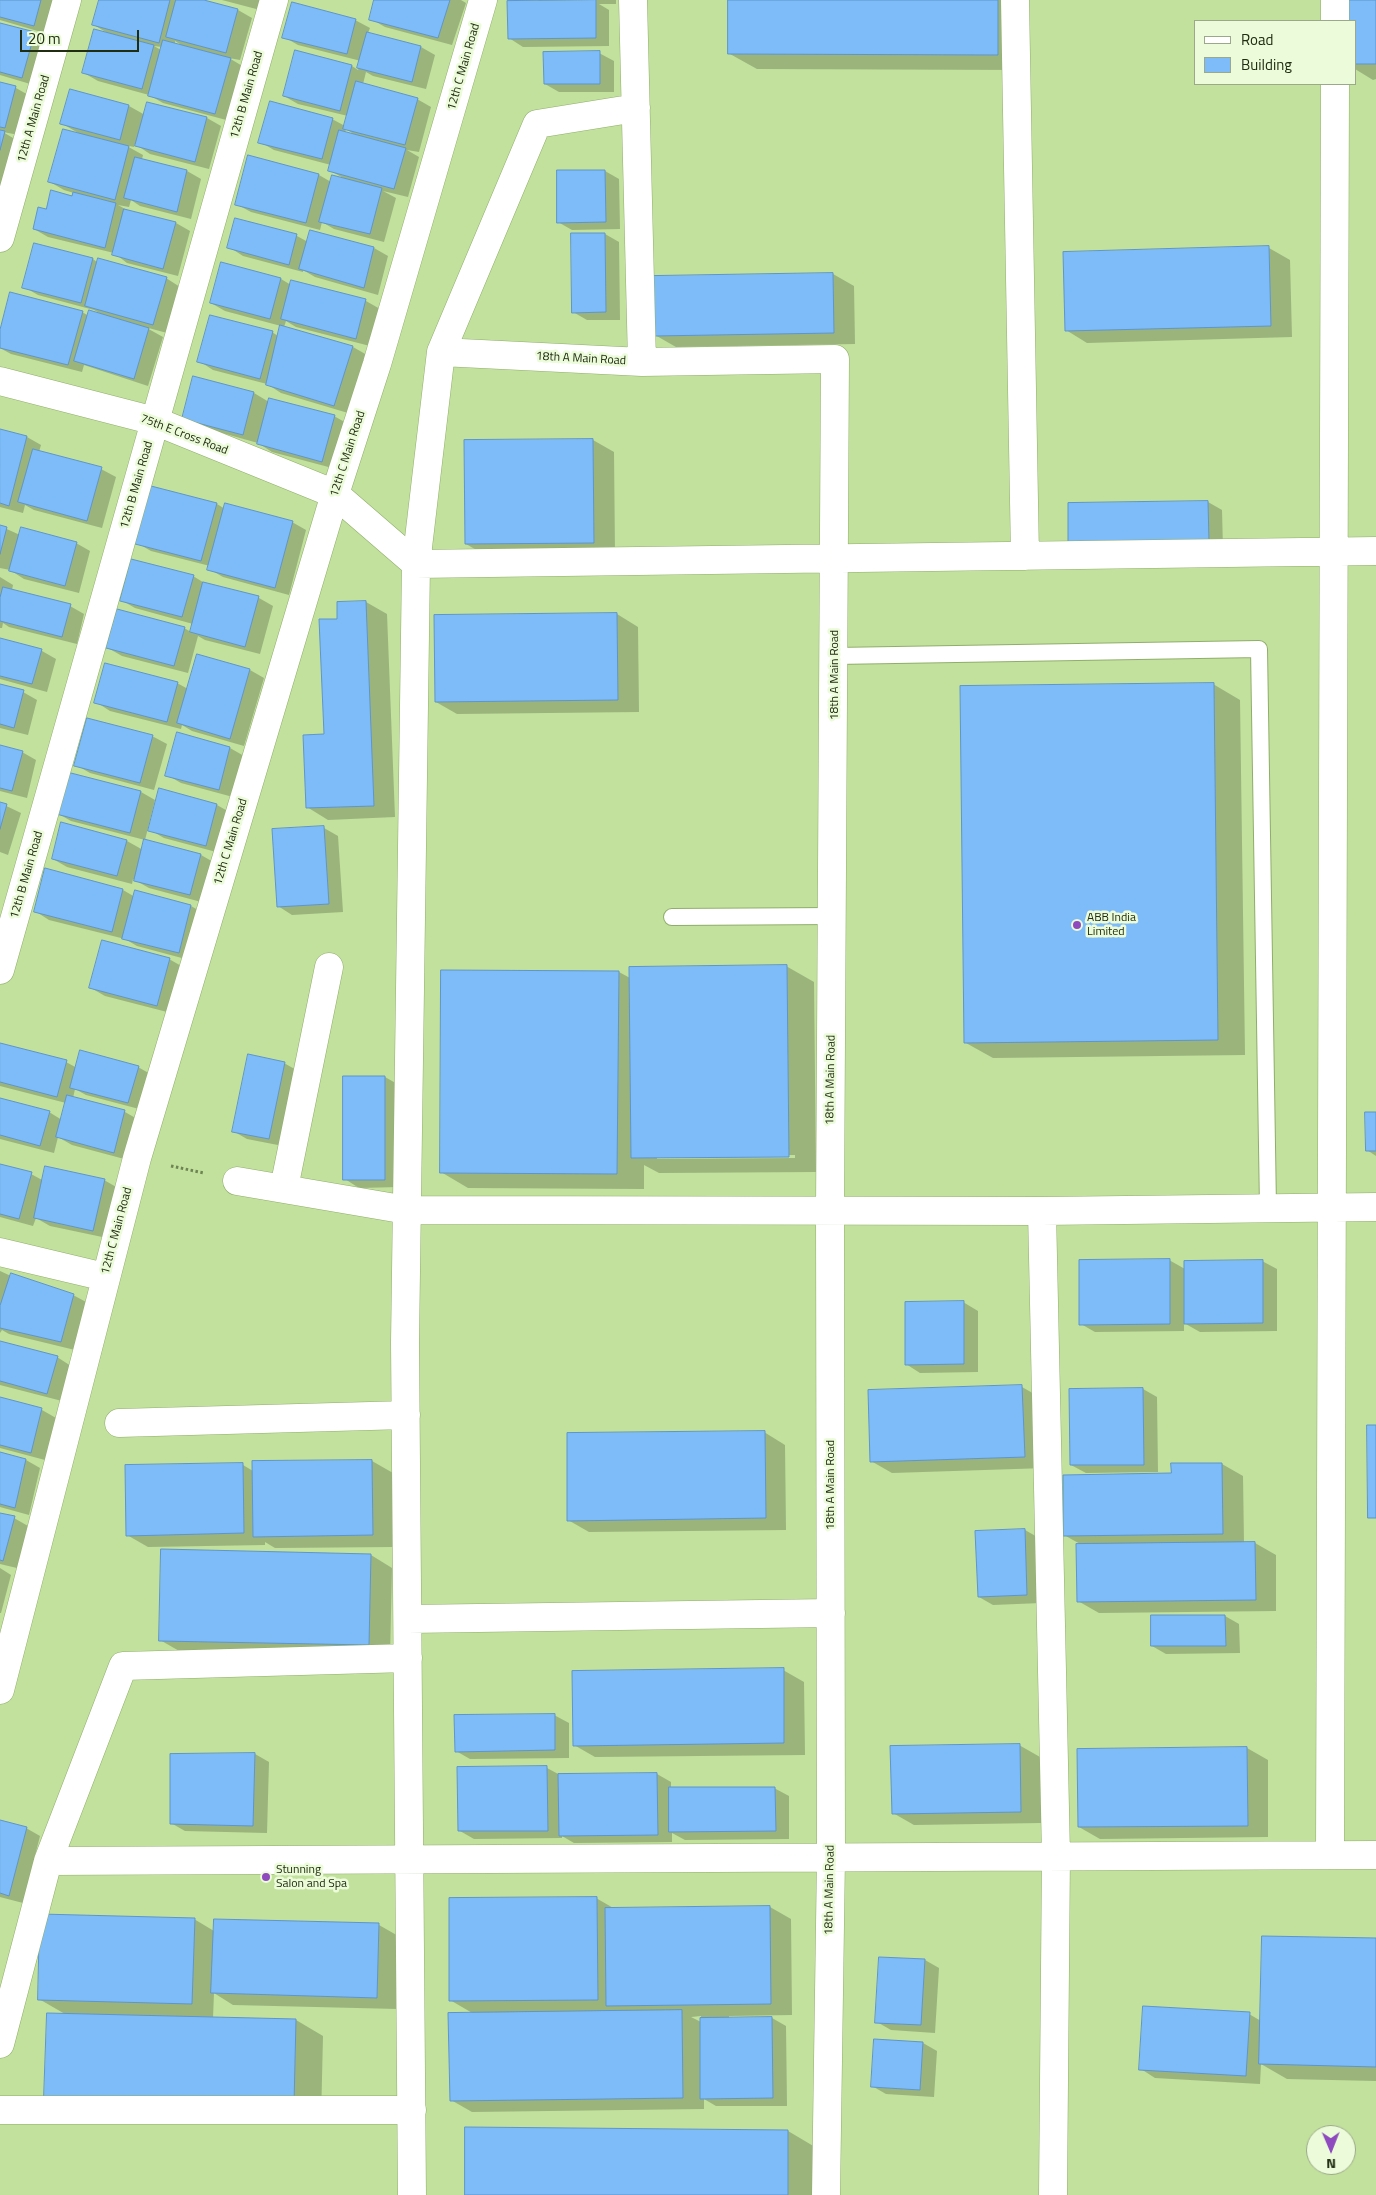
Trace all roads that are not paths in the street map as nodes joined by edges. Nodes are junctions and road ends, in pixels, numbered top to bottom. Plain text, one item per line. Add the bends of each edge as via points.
1 (67, 0) edge
2 (274, 0) edge
3 (484, 0) edge
4 (633, 0) edge
5 (1015, 0) edge
6 (1335, 0) edge
7 (1335, 20) edge
8 (1335, 85) edge
9 (636, 108) junction
10 (0, 238) edge
11 (441, 352) junction
12 (642, 362) junction
13 (0, 381) edge
14 (154, 421) junction
15 (335, 494) junction
16 (1376, 551) edge
17 (1335, 552) junction
18 (1025, 556) junction
19 (836, 558) junction
20 (416, 564) junction
21 (835, 656) junction
22 (833, 916) junction
23 (672, 917) dead end
24 (329, 966) dead end
25 (0, 970) edge
26 (237, 1181) road end
27 (284, 1188) junction
28 (1376, 1207) edge
29 (1268, 1208) junction
30 (1331, 1208) junction
31 (407, 1210) junction
32 (830, 1210) junction
33 (1042, 1211) junction
34 (0, 1252) edge
35 (104, 1278) junction
36 (406, 1415) junction
37 (119, 1423) dead end
38 (831, 1613) junction
39 (408, 1618) junction
40 (408, 1658) junction
41 (0, 1690) edge
42 (1056, 1855) junction
43 (1330, 1855) junction
44 (1376, 1855) edge
45 (831, 1857) junction
46 (410, 1860) junction
47 (48, 1861) junction
48 (0, 2044) edge
49 (0, 2110) edge
50 (412, 2110) junction
51 (412, 2195) edge
52 (826, 2195) edge
53 (1054, 2195) edge

1 - 10 street, 12th A Main Road
2 - 14 street, 12th B Main Road
3 - 15 street, 12th C Main Road via 377,364
4 - 9 street
5 - 18 street
6 - 7 street
8 - 17 street
9 - 11 street via 537,124
9 - 12 street
11 - 12 street, 18th A Main Road
11 - 20 street
12 - 19 street, 18th A Main Road via 835,359
13 - 14 street, 75th E Cross Road
14 - 15 street, 75th E Cross Road
14 - 25 street, 12th B Main Road
15 - 20 street, 75th E Cross Road
15 - 35 street, 12th C Main Road via 136,1158
16 - 17 street
17 - 18 street
17 - 30 street
18 - 19 street
19 - 20 street
19 - 21 street, 18th A Main Road
20 - 31 street
21 - 22 street, 18th A Main Road
21 - 29 lane via 1259,648
22 - 23 lane
22 - 32 street, 18th A Main Road
24 - 27 street
26 - 27 street
27 - 31 street
28 - 30 street
29 - 30 street
29 - 33 street
30 - 43 street
31 - 32 street
31 - 36 street
32 - 33 street
32 - 38 street, 18th A Main Road
33 - 42 street
34 - 35 street
35 - 41 street, 12th C Main Road
36 - 37 street
36 - 39 street
38 - 39 street
38 - 45 street, 18th A Main Road
39 - 40 street
40 - 46 street
40 - 47 street via 123,1666
42 - 43 street
42 - 45 street
42 - 53 street
43 - 44 street
45 - 46 street
45 - 52 street, 18th A Main Road
46 - 47 street
46 - 50 street
47 - 48 street
49 - 50 street
50 - 51 street

